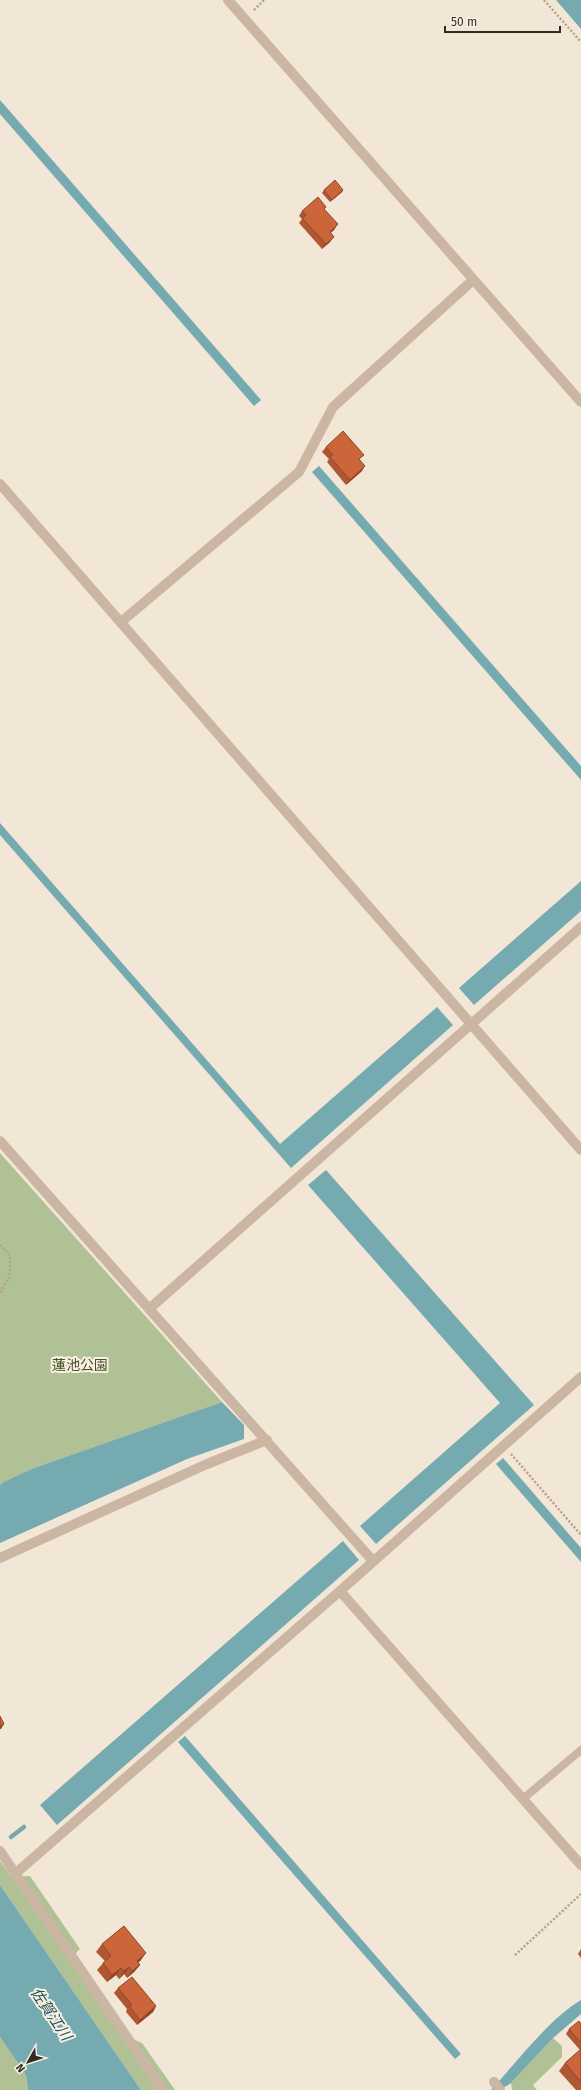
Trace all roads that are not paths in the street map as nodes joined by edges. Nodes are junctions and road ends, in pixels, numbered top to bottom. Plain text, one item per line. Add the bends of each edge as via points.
1 (228, 0) edge
2 (473, 280) junction
3 (581, 402) edge
4 (0, 484) edge
5 (121, 622) junction
6 (581, 927) edge
7 (472, 1023) junction
8 (0, 1140) edge
9 (581, 1150) edge
10 (149, 1308) junction
11 (581, 1377) edge
12 (267, 1440) junction
13 (0, 1558) edge
14 (373, 1560) junction
15 (340, 1591) junction
16 (581, 1750) edge
17 (524, 1798) junction
18 (0, 1851) edge
19 (581, 1865) edge
20 (16, 1874) junction
21 (163, 2090) edge

1 - 2 street
2 - 3 street
2 - 5 street via 333,407 299,472
4 - 5 street
5 - 7 street
6 - 7 street
7 - 9 street
7 - 10 street
8 - 10 street
10 - 12 street
11 - 14 street
12 - 13 street via 207,1464
12 - 14 street
14 - 15 street
15 - 17 street
15 - 20 street
16 - 17 lane
17 - 19 street
18 - 20 street
20 - 21 street

